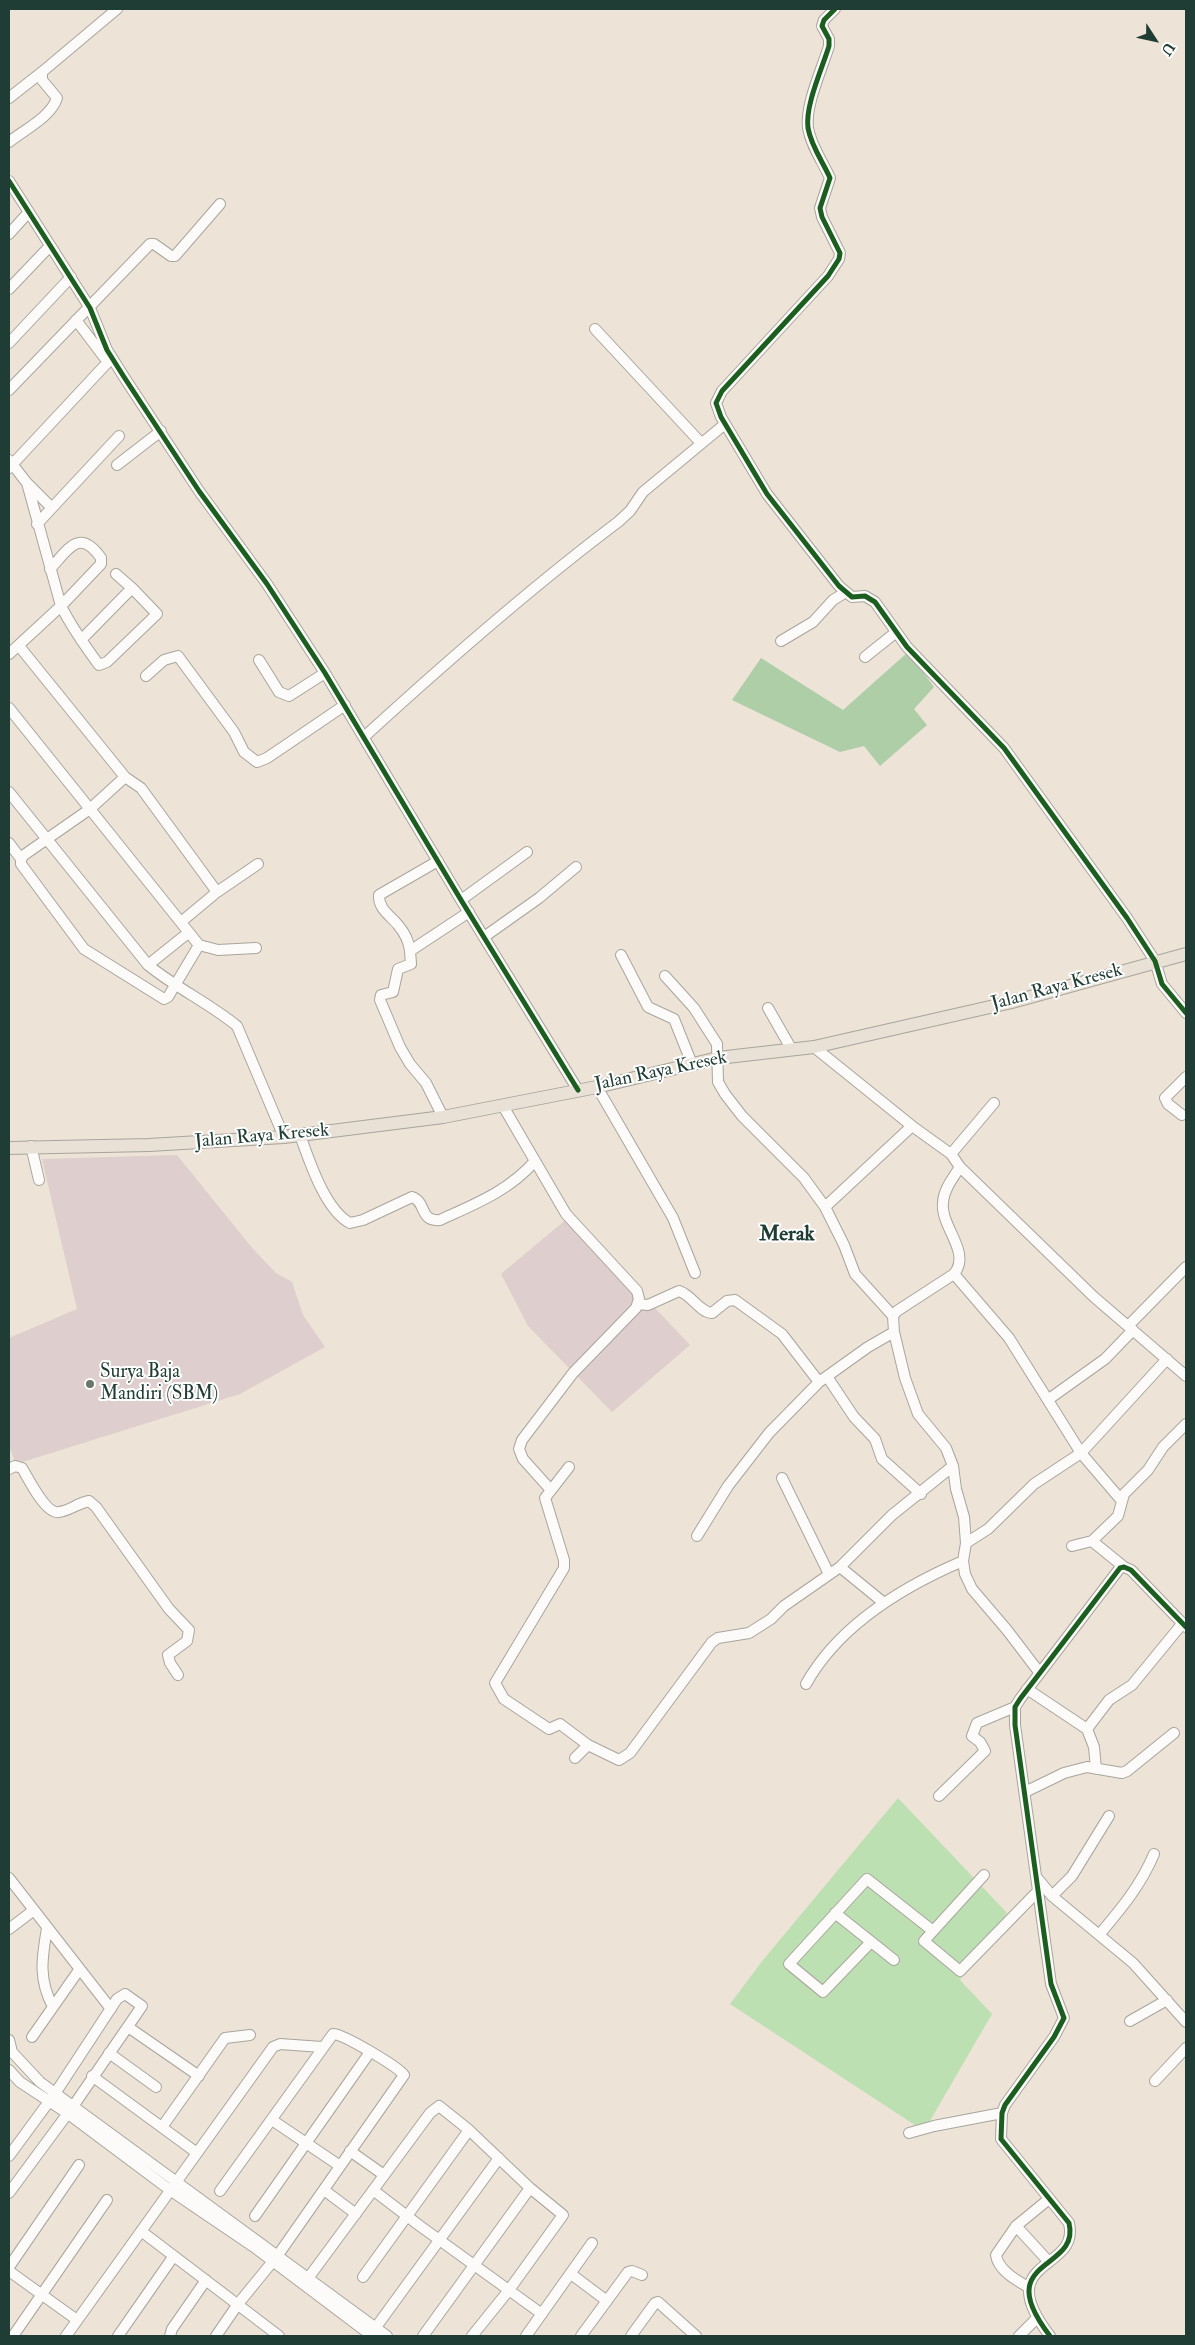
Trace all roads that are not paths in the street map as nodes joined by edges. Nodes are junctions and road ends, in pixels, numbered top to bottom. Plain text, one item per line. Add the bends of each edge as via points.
1 (117, 9) edge
2 (835, 9) edge
3 (42, 72) junction
4 (9, 98) edge
5 (9, 142) edge
6 (10, 184) edge
7 (220, 204) dead end
8 (28, 213) junction
9 (9, 234) edge
10 (50, 246) junction
11 (71, 278) junction
12 (9, 289) edge
13 (90, 308) junction
14 (76, 320) junction
15 (595, 330) dead end
16 (9, 343) edge
17 (111, 361) junction
18 (9, 390) edge
19 (725, 424) junction
20 (161, 431) junction
21 (119, 436) dead end
22 (701, 443) junction
23 (10, 464) edge
24 (117, 465) dead end
25 (27, 483) junction
26 (52, 508) junction
27 (37, 524) junction
28 (50, 569) junction
29 (116, 574) dead end
30 (132, 588) junction
31 (846, 592) junction
32 (61, 606) junction
33 (895, 632) junction
34 (81, 640) junction
35 (782, 641) dead end
36 (19, 646) junction
37 (9, 654) edge
38 (865, 657) dead end
39 (259, 660) dead end
40 (325, 672) junction
41 (146, 676) dead end
42 (345, 705) junction
43 (9, 708) edge
44 (364, 737) junction
45 (125, 777) junction
46 (9, 792) edge
47 (90, 809) junction
48 (47, 839) junction
49 (9, 843) edge
50 (527, 852) dead end
51 (20, 859) junction
52 (438, 861) junction
53 (258, 864) dead end
54 (576, 867) dead end
55 (217, 892) junction
56 (461, 900) junction
57 (469, 912) junction
58 (181, 922) junction
59 (188, 933) junction
60 (484, 937) junction
61 (199, 945) junction
62 (256, 948) dead end
63 (410, 951) junction
64 (1186, 954) edge
65 (622, 955) dead end
66 (1155, 961) junction
67 (148, 965) junction
68 (665, 976) dead end
69 (175, 986) junction
70 (768, 1008) dead end
71 (1186, 1013) edge
72 (814, 1047) junction
73 (792, 1050) junction
74 (718, 1058) junction
75 (692, 1064) junction
76 (1186, 1077) edge
77 (597, 1087) junction
78 (578, 1090) junction
79 (994, 1103) dead end
80 (503, 1106) junction
81 (1182, 1115) dead end
82 (443, 1118) junction
83 (912, 1126) junction
84 (300, 1135) junction
85 (284, 1137) junction
86 (31, 1146) junction
87 (9, 1148) edge
88 (951, 1154) junction
89 (536, 1161) junction
90 (960, 1167) junction
91 (39, 1180) dead end
92 (825, 1207) junction
93 (1186, 1267) edge
94 (695, 1273) dead end
95 (954, 1274) junction
96 (638, 1304) junction
97 (893, 1316) junction
98 (1130, 1328) junction
99 (894, 1332) junction
100 (1167, 1359) junction
101 (1186, 1376) edge
102 (823, 1380) junction
103 (1049, 1399) junction
104 (1186, 1424) edge
105 (1081, 1453) junction
106 (953, 1466) junction
107 (568, 1467) dead end
108 (9, 1469) edge
109 (782, 1478) dead end
110 (550, 1489) junction
111 (921, 1494) junction
112 (1122, 1501) junction
113 (697, 1536) dead end
114 (1092, 1542) junction
115 (966, 1543) junction
116 (1072, 1546) dead end
117 (963, 1561) junction
118 (840, 1567) junction
119 (1124, 1567) junction
120 (829, 1574) junction
121 (884, 1603) junction
122 (1186, 1611) edge
123 (1182, 1624) edge
124 (1039, 1672) junction
125 (178, 1676) dead end
126 (806, 1684) dead end
127 (1027, 1689) junction
128 (1015, 1707) junction
129 (1087, 1730) junction
130 (1174, 1733) dead end
131 (588, 1745) junction
132 (575, 1758) dead end
133 (1096, 1769) junction
134 (1025, 1792) junction
135 (939, 1796) dead end
136 (1109, 1816) dead end
137 (1154, 1854) dead end
138 (984, 1875) dead end
139 (9, 1878) edge
140 (1037, 1878) junction
141 (1038, 1891) junction
142 (1052, 1896) junction
143 (34, 1910) junction
144 (836, 1913) junction
145 (46, 1928) junction
146 (9, 1929) edge
147 (933, 1931) junction
148 (1099, 1935) junction
149 (871, 1942) junction
150 (894, 1960) dead end
151 (79, 1970) junction
152 (1167, 2000) junction
153 (53, 2007) junction
154 (111, 2008) junction
155 (1130, 2021) dead end
156 (1186, 2022) edge
157 (128, 2027) junction
158 (250, 2035) dead end
159 (32, 2037) dead end
160 (9, 2040) edge
161 (322, 2047) junction
162 (1186, 2048) edge
163 (370, 2052) junction
164 (109, 2053) junction
165 (9, 2070) edge
166 (92, 2076) junction
167 (199, 2076) junction
168 (1156, 2081) dead end
169 (156, 2087) dead end
170 (53, 2097) junction
171 (70, 2109) junction
172 (1002, 2113) junction
173 (272, 2120) junction
174 (162, 2127) junction
175 (469, 2130) junction
176 (909, 2133) dead end
177 (306, 2142) junction
178 (350, 2151) junction
179 (196, 2153) junction
180 (9, 2156) edge
181 (499, 2158) junction
182 (79, 2165) dead end
183 (340, 2166) junction
184 (384, 2175) junction
185 (177, 2181) junction
186 (530, 2188) junction
187 (170, 2190) junction
188 (324, 2190) junction
189 (373, 2190) junction
190 (220, 2191) dead end
191 (9, 2194) edge
192 (1049, 2199) junction
193 (107, 2200) dead end
194 (356, 2214) junction
195 (407, 2215) junction
196 (255, 2216) dead end
197 (1016, 2226) junction
198 (141, 2231) junction
199 (441, 2241) junction
200 (592, 2243) dead end
201 (173, 2257) junction
202 (276, 2258) junction
203 (1050, 2262) junction
204 (474, 2265) junction
205 (9, 2267) edge
206 (9, 2271) edge
207 (570, 2274) junction
208 (642, 2274) dead end
209 (309, 2277) junction
210 (363, 2277) dead end
211 (206, 2280) junction
212 (1028, 2287) junction
213 (509, 2290) junction
214 (42, 2295) junction
215 (607, 2301) junction
216 (238, 2304) junction
217 (542, 2314) junction
218 (1036, 2319) junction
219 (77, 2320) junction
220 (684, 2332) edge
221 (372, 2334) edge
222 (13, 2336) edge
223 (66, 2336) edge
224 (118, 2336) edge
225 (170, 2336) edge
226 (216, 2336) edge
227 (279, 2336) edge
228 (388, 2336) edge
229 (422, 2336) edge
230 (472, 2336) edge
231 (526, 2336) edge
232 (581, 2336) edge
233 (631, 2336) edge
234 (696, 2336) edge
235 (1019, 2336) edge
236 (1050, 2336) edge

1 - 3 street
2 - 19 street via 822,26 829,46 808,113 808,129 830,178 820,208 840,253 839,258 828,276 722,390 716,403
3 - 4 street
3 - 5 street via 42,80 57,98 55,104
6 - 8 street
7 - 13 street via 174,256 150,244
8 - 9 street
8 - 10 street
10 - 11 street
10 - 12 street
11 - 13 street
11 - 16 street
13 - 14 street
13 - 17 street
14 - 17 street
14 - 18 street
15 - 22 street
17 - 20 street
17 - 23 street
19 - 22 street
19 - 31 street via 767,494
20 - 24 street
20 - 40 street via 199,492
21 - 26 street
22 - 44 street via 643,492 618,522 476,635
23 - 25 street
25 - 26 street
25 - 27 street
26 - 27 street
27 - 28 street
28 - 32 street
28 - 32 street via 80,541 101,558 100,564
29 - 30 street
30 - 34 street
30 - 34 street via 157,614 104,665 99,665
31 - 33 street via 852,597 865,596 875,602
31 - 35 street via 832,600 813,622
32 - 34 street
32 - 36 street
33 - 38 street
33 - 66 street via 1004,748
36 - 37 street
36 - 45 street
39 - 40 street via 279,692 289,696
40 - 42 street
41 - 42 street via 164,660 178,656 234,732 246,754 257,762
42 - 44 street
43 - 47 street
44 - 52 street
45 - 47 street
45 - 55 street via 141,788
46 - 48 street
47 - 48 street
47 - 58 street
48 - 51 street
48 - 67 street
49 - 51 street
50 - 56 street
51 - 69 street via 84,949 164,998
52 - 56 street
52 - 63 street via 379,895 380,903 398,925
53 - 55 street
54 - 60 street via 540,898
55 - 58 street
56 - 57 street
57 - 60 street
57 - 63 street
58 - 59 street
59 - 61 street
59 - 67 street
60 - 78 street
61 - 62 street via 218,950
61 - 69 street
63 - 82 street via 411,964 398,969 393,992 381,995 380,1000 400,1047 426,1083
64 - 66 main road, Jalan Raya Kresek
65 - 75 street via 648,1007 669,1015 677,1024
66 - 71 street via 1162,984
66 - 72 main road, Jalan Raya Kresek via 1012,1002
67 - 69 street
68 - 74 street via 694,1008 713,1037
69 - 85 street via 237,1026
70 - 73 street
72 - 73 main road, Jalan Raya Kresek
72 - 83 street
73 - 74 main road, Jalan Raya Kresek
74 - 75 main road, Jalan Raya Kresek
74 - 92 street via 718,1082 725,1094 742,1116 804,1178
75 - 77 main road, Jalan Raya Kresek
76 - 81 street via 1165,1098
77 - 78 main road, Jalan Raya Kresek
77 - 94 street via 673,1218
78 - 80 main road, Jalan Raya Kresek
79 - 88 street
80 - 82 main road, Jalan Raya Kresek
80 - 89 street
82 - 84 main road, Jalan Raya Kresek
83 - 88 street
83 - 92 street
84 - 85 main road, Jalan Raya Kresek
84 - 89 street via 325,1194 343,1220 350,1223 412,1197 417,1199 427,1217 432,1221 440,1220 499,1193 518,1180
85 - 86 main road, Jalan Raya Kresek via 134,1146
86 - 87 main road, Jalan Raya Kresek
86 - 91 street
88 - 90 street
89 - 96 street via 566,1214 637,1291
90 - 95 street via 944,1192 942,1203 944,1218 960,1255 960,1267
90 - 98 street
92 - 97 street via 855,1274
93 - 98 street
95 - 97 street
95 - 103 street via 1009,1338
96 - 102 street via 648,1305 679,1291 690,1296 707,1313 712,1313 727,1301 735,1300 782,1334
96 - 110 street via 573,1373 522,1440 519,1449 523,1459
97 - 99 street
98 - 100 street
98 - 103 street via 1105,1359
99 - 102 street
99 - 106 street via 918,1414 946,1448
100 - 101 street
100 - 105 street
102 - 111 street via 875,1439 882,1459
102 - 113 street via 769,1432 728,1486
103 - 105 street
104 - 112 street via 1163,1447 1158,1458 1124,1494
105 - 112 street
105 - 115 street via 1034,1484 988,1529
106 - 111 street
106 - 115 street
107 - 110 street
108 - 125 street via 15,1466 22,1468 46,1507 53,1512 89,1501 96,1507 169,1609 189,1630 187,1641 168,1655
109 - 120 street
110 - 131 street via 545,1504 564,1568 495,1683 504,1699 549,1728 560,1724
111 - 118 street via 892,1515
112 - 114 street via 1118,1516
114 - 116 street
114 - 119 street
115 - 117 street
117 - 121 street via 936,1572
117 - 124 street via 972,1589
118 - 120 street
118 - 121 street
119 - 123 street
119 - 124 street
120 - 131 street via 749,1633 712,1642 625,1757 619,1760
121 - 126 street via 830,1648
122 - 123 street
123 - 129 street via 1132,1685 1109,1700
124 - 127 street
127 - 128 street
127 - 129 street
128 - 134 street
128 - 135 street via 977,1722 972,1736 985,1750
129 - 133 street via 1094,1747
130 - 133 street via 1127,1771
131 - 132 street
133 - 134 street via 1087,1767 1064,1773
134 - 140 street
136 - 142 street via 1072,1876
137 - 148 street via 1145,1876
138 - 147 street
139 - 143 street
140 - 141 street
140 - 142 street
141 - 147 street via 960,1971 924,1941
141 - 172 street via 1051,1984 1064,2018
142 - 148 street
143 - 145 street
143 - 146 street
144 - 147 street via 867,1879
144 - 149 street
144 - 149 street via 789,1964 823,1992
145 - 151 street
145 - 153 street via 41,1960 44,1990
148 - 152 street via 1133,1963
149 - 150 street
151 - 153 street
151 - 154 street
152 - 155 street
152 - 156 street
153 - 159 street
154 - 157 street via 125,1994 142,2006
154 - 170 street
157 - 164 street
157 - 167 street
158 - 167 street via 225,2038
160 - 170 street via 12,2052
161 - 163 street via 335,2033
161 - 173 street
161 - 179 street via 280,2044 273,2048
162 - 168 street
163 - 177 street
163 - 178 street via 400,2070 405,2077
164 - 166 street
164 - 169 street
165 - 170 street via 20,2082
166 - 171 street
166 - 174 street
167 - 174 street
170 - 171 street
170 - 180 street
171 - 185 street
171 - 187 street
171 - 191 street
172 - 176 street
172 - 192 street via 1000,2139
173 - 177 street
173 - 190 street
174 - 179 street
175 - 181 street
175 - 184 street via 439,2106 435,2107
175 - 195 street
177 - 183 street
177 - 196 street
178 - 183 street
178 - 184 street
179 - 185 street
181 - 186 street
181 - 199 street
182 - 205 street
183 - 188 street
184 - 189 street
185 - 187 street
185 - 202 street
186 - 204 street
186 - 213 street via 563,2215
187 - 198 street
187 - 202 street
188 - 194 street
188 - 202 street
189 - 194 street
189 - 195 street
192 - 197 street
192 - 203 street via 1068,2223 1071,2233 1069,2244
193 - 214 street
194 - 209 street
195 - 199 street
195 - 210 street
197 - 203 street
197 - 212 street via 998,2250 997,2263
198 - 201 street
198 - 219 street
199 - 204 street
199 - 221 street
200 - 207 street
201 - 211 street
201 - 224 street
202 - 209 street
202 - 216 street
202 - 221 street
203 - 212 street via 1032,2278
204 - 213 street
204 - 229 street
206 - 214 street
207 - 215 street
207 - 217 street
208 - 215 street via 628,2272
209 - 221 street
211 - 216 street
211 - 225 street
212 - 218 street
213 - 217 street
213 - 230 street
214 - 219 street
214 - 222 street
215 - 232 street
216 - 226 street
216 - 227 street
217 - 231 street
218 - 235 street
218 - 236 street
219 - 223 street
220 - 233 street via 658,2302
220 - 234 street
221 - 228 street

